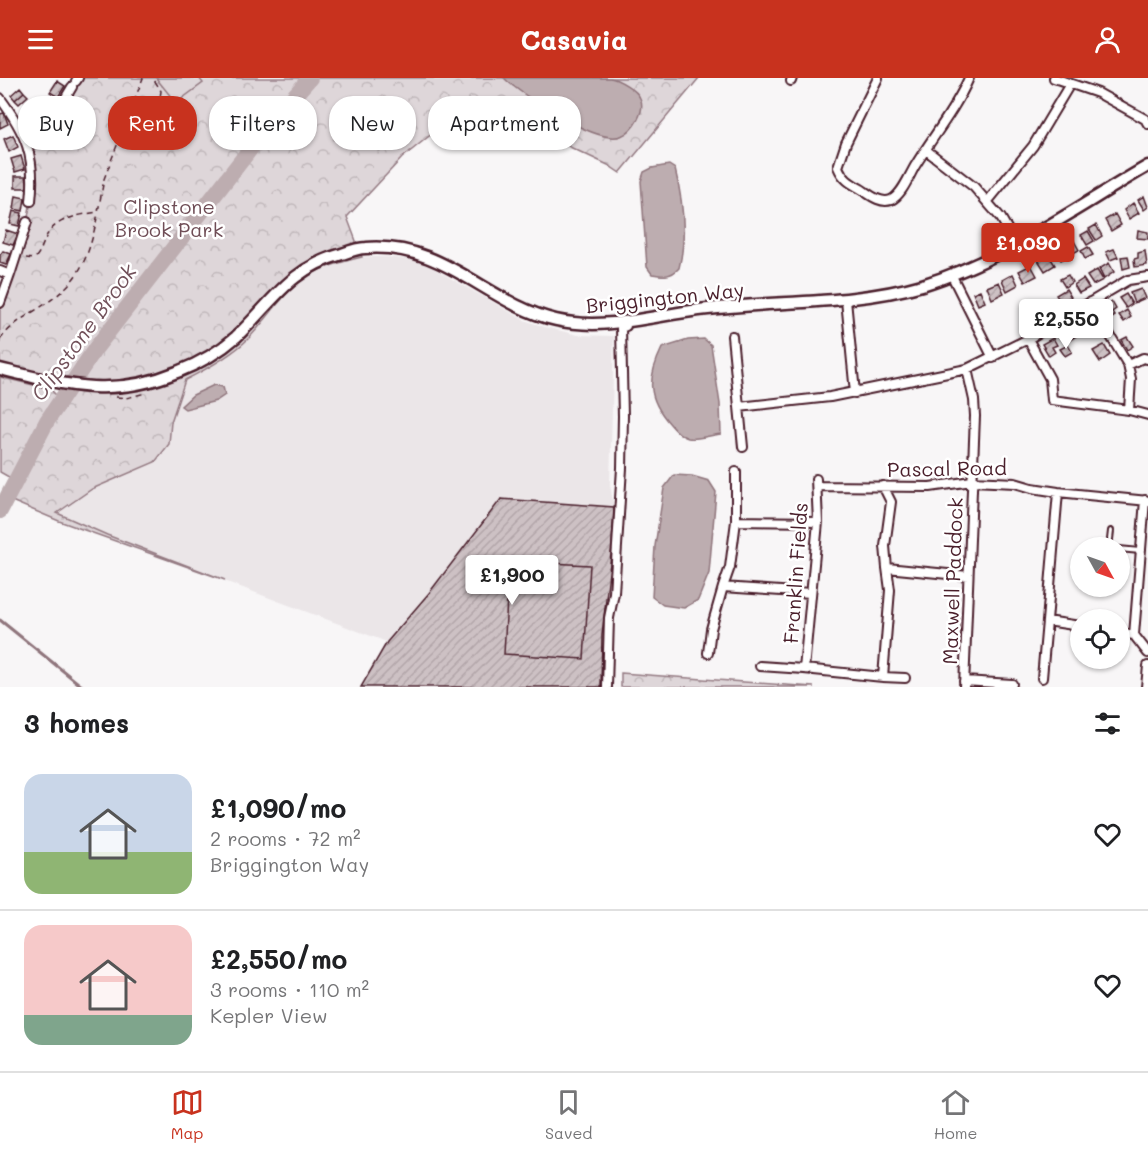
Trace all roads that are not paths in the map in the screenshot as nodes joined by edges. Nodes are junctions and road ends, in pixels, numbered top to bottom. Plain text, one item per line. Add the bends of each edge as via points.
1 (878, 78) edge
2 (969, 78) edge
3 (1054, 78) edge
4 (75, 82) edge
5 (1070, 84) junction
6 (67, 96) edge
7 (0, 98) edge
8 (1148, 123) edge
9 (18, 126) edge
10 (29, 150) edge
11 (926, 150) junction
12 (1148, 167) edge
13 (31, 201) dead end
14 (987, 201) junction
15 (27, 222) dead end
16 (1017, 244) junction
17 (0, 271) edge
18 (10, 274) junction
19 (951, 274) junction
20 (1148, 277) edge
21 (846, 300) junction
22 (1090, 302) junction
23 (0, 303) edge
24 (626, 321) junction
25 (732, 336) dead end
26 (1028, 339) junction
27 (993, 358) junction
28 (1148, 359) edge
29 (1128, 365) junction
30 (0, 369) edge
31 (967, 369) junction
32 (855, 393) junction
33 (739, 407) junction
34 (1129, 410) junction
35 (1148, 415) edge
36 (743, 447) dead end
37 (736, 472) dead end
38 (972, 481) junction
39 (816, 483) joint
40 (883, 486) junction
41 (1059, 492) junction
42 (1147, 500) edge
43 (736, 521) junction
44 (818, 522) junction
45 (1111, 531) dead end
46 (1110, 537) edge
47 (1130, 550) edge
48 (1141, 551) junction
49 (887, 568) junction
50 (968, 576) junction
51 (723, 587) junction
52 (811, 594) junction
53 (1047, 621) junction
54 (1070, 624) edge
55 (1130, 635) edge
56 (1134, 636) junction
57 (708, 653) dead end
58 (1148, 654) edge
59 (760, 666) dead end
60 (1148, 666) edge
61 (804, 669) junction
62 (883, 677) junction
63 (905, 678) dead end
64 (1042, 678) dead end
65 (964, 684) edge
66 (1012, 684) dead end
67 (607, 687) edge
68 (1146, 687) edge

1 - 11 street via 841,156 841,175 879,200 893,199
2 - 11 street
3 - 5 street
4 - 6 street
5 - 8 street via 1098,93
5 - 14 street via 1033,146
7 - 9 street
10 - 13 street
11 - 14 street
12 - 16 street, Briggington Way
14 - 16 street
15 - 18 street
16 - 19 street, Briggington Way
17 - 18 street
18 - 23 street
19 - 21 street, Briggington Way via 921,285
19 - 27 street
20 - 22 street via 1128,280
21 - 24 street, Briggington Way via 700,310
21 - 32 street
22 - 26 street
22 - 29 street
24 - 30 street, Briggington Way via 578,324 554,320 503,298 430,258 410,251 364,248 304,270 288,281 232,340 193,365 162,378 113,389 94,388
24 - 67 street via 621,328 622,468
25 - 33 street
26 - 27 street
26 - 34 street via 1050,379 1052,400
27 - 31 street
28 - 29 street
29 - 34 street
31 - 32 street
31 - 38 street, Maxwell Paddock via 975,408
32 - 33 street
33 - 36 street
34 - 35 street
37 - 43 street
38 - 40 street, Pascal Road via 930,487
38 - 41 street, Pascal Road via 1015,483
38 - 50 street, Maxwell Paddock
39 - 40 street, Pascal Road
39 - 44 street, Franklin Fields
40 - 49 street via 891,502 885,546
41 - 42 street, Pascal Road
41 - 53 street
42 - 48 street
43 - 44 street
43 - 51 street via 730,567
44 - 52 street, Franklin Fields
45 - 46 lane
47 - 48 lane
48 - 56 street
49 - 50 street
49 - 62 street via 890,590
50 - 65 street, Maxwell Paddock
51 - 52 street
51 - 57 street
52 - 61 street, Franklin Fields
53 - 54 street
53 - 64 street
55 - 56 street
56 - 58 street
59 - 61 street, Franklin Fields
60 - 68 street
61 - 62 street, Franklin Fields
62 - 63 street, Franklin Fields
65 - 66 street, Maxwell Paddock

